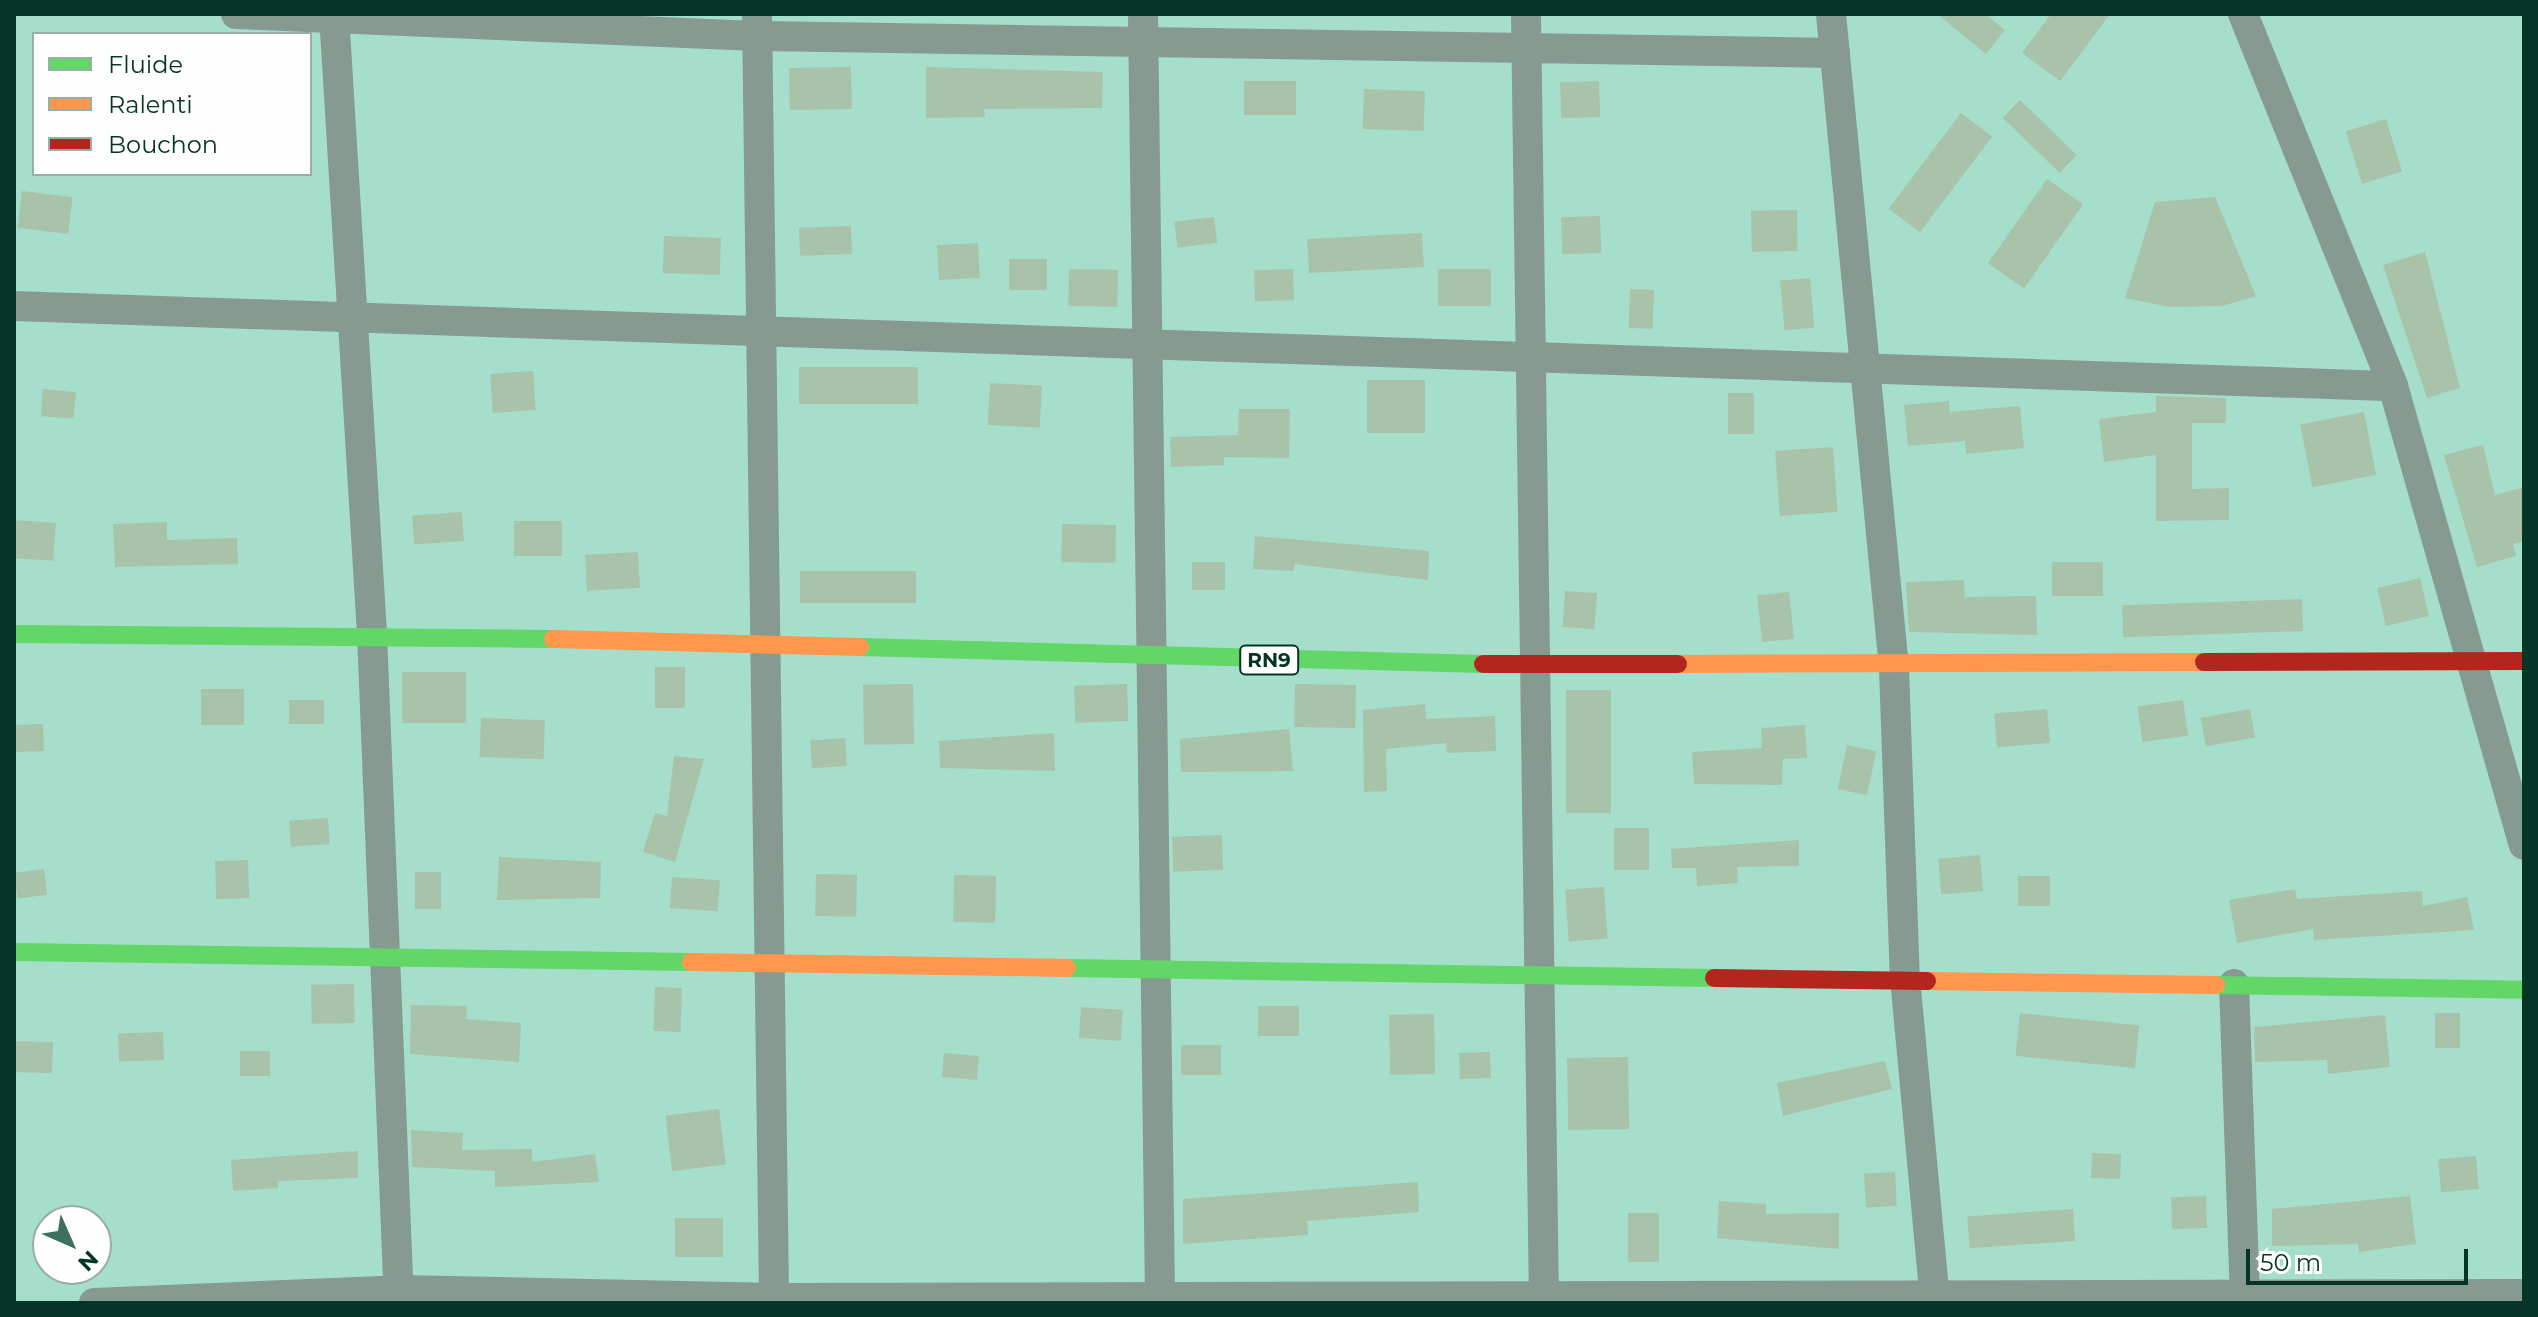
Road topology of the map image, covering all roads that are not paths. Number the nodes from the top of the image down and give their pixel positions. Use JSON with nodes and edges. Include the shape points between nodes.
{"nodes":[{"id":1,"x":236,"y":14,"type":"edge"},
{"id":2,"x":1526,"y":14,"type":"edge"},
{"id":3,"x":1831,"y":14,"type":"edge"},
{"id":4,"x":2243,"y":14,"type":"edge"},
{"id":5,"x":334,"y":15,"type":"edge"},
{"id":6,"x":757,"y":25,"type":"edge"},
{"id":7,"x":1143,"y":28,"type":"edge"},
{"id":8,"x":1527,"y":46,"type":"junction"},
{"id":9,"x":1835,"y":53,"type":"junction"},
{"id":10,"x":14,"y":306,"type":"edge"},
{"id":11,"x":353,"y":317,"type":"junction"},
{"id":12,"x":761,"y":335,"type":"junction"},
{"id":13,"x":1147,"y":341,"type":"junction"},
{"id":14,"x":1527,"y":360,"type":"junction"},
{"id":15,"x":1861,"y":363,"type":"junction"},
{"id":16,"x":2393,"y":386,"type":"junction"},
{"id":17,"x":14,"y":634,"type":"edge"},
{"id":18,"x":372,"y":634,"type":"junction"},
{"id":19,"x":765,"y":649,"type":"junction"},
{"id":20,"x":1150,"y":657,"type":"junction"},
{"id":21,"x":2469,"y":661,"type":"junction"},
{"id":22,"x":2524,"y":661,"type":"edge"},
{"id":23,"x":1535,"y":665,"type":"junction"},
{"id":24,"x":1894,"y":668,"type":"junction"},
{"id":25,"x":2524,"y":845,"type":"edge"},
{"id":26,"x":14,"y":952,"type":"edge"},
{"id":27,"x":379,"y":955,"type":"junction"},
{"id":28,"x":769,"y":958,"type":"junction"},
{"id":29,"x":1158,"y":965,"type":"junction"},
{"id":30,"x":1538,"y":971,"type":"junction"},
{"id":31,"x":1905,"y":978,"type":"junction"},
{"id":32,"x":2234,"y":984,"type":"junction"},
{"id":33,"x":2524,"y":990,"type":"edge"},
{"id":34,"x":2524,"y":1294,"type":"edge"},
{"id":35,"x":399,"y":1297,"type":"edge"},
{"id":36,"x":1160,"y":1298,"type":"edge"},
{"id":37,"x":1544,"y":1299,"type":"edge"},
{"id":38,"x":1935,"y":1299,"type":"edge"},
{"id":39,"x":2245,"y":1299,"type":"edge"},
{"id":40,"x":774,"y":1300,"type":"edge"},
{"id":41,"x":94,"y":1303,"type":"edge"}],
"edges":[{"from":1,"to":5,"type":"street"},
{"from":2,"to":8,"type":"street"},
{"from":3,"to":9,"type":"street"},
{"from":4,"to":16,"type":"street"},
{"from":5,"to":6,"type":"street"},
{"from":5,"to":11,"type":"street"},
{"from":6,"to":7,"type":"street"},
{"from":6,"to":12,"type":"street"},
{"from":7,"to":8,"type":"street"},
{"from":7,"to":13,"type":"street"},
{"from":8,"to":9,"type":"street"},
{"from":8,"to":14,"type":"street"},
{"from":9,"to":15,"type":"street"},
{"from":10,"to":11,"type":"street"},
{"from":11,"to":12,"type":"street"},
{"from":11,"to":18,"type":"street"},
{"from":12,"to":13,"type":"street"},
{"from":12,"to":19,"type":"street"},
{"from":13,"to":14,"type":"street"},
{"from":13,"to":20,"type":"street"},
{"from":14,"to":15,"type":"street"},
{"from":14,"to":23,"type":"street"},
{"from":15,"to":16,"type":"street"},
{"from":15,"to":24,"type":"street"},
{"from":16,"to":21,"type":"street"},
{"from":17,"to":18,"type":"street","number":"RN9"},
{"from":18,"to":19,"type":"street","number":"RN9"},
{"from":18,"to":27,"type":"street"},
{"from":19,"to":20,"type":"street","number":"RN9"},
{"from":19,"to":28,"type":"street"},
{"from":20,"to":23,"type":"street","number":"RN9"},
{"from":20,"to":29,"type":"street"},
{"from":21,"to":22,"type":"street","number":"RN9"},
{"from":21,"to":24,"type":"street","number":"RN9"},
{"from":21,"to":25,"type":"street"},
{"from":23,"to":24,"type":"street","number":"RN9"},
{"from":23,"to":30,"type":"street"},
{"from":24,"to":31,"type":"street"},
{"from":26,"to":27,"type":"street"},
{"from":27,"to":28,"type":"street"},
{"from":27,"to":35,"type":"street"},
{"from":28,"to":29,"type":"street"},
{"from":28,"to":40,"type":"street"},
{"from":29,"to":30,"type":"street"},
{"from":29,"to":36,"type":"street"},
{"from":30,"to":31,"type":"street"},
{"from":30,"to":37,"type":"street"},
{"from":31,"to":32,"type":"street"},
{"from":31,"to":38,"type":"street"},
{"from":32,"to":33,"type":"street"},
{"from":32,"to":39,"type":"street"},
{"from":34,"to":39,"type":"street"},
{"from":35,"to":40,"type":"street"},
{"from":35,"to":41,"type":"street"},
{"from":36,"to":37,"type":"street"},
{"from":36,"to":40,"type":"street"},
{"from":37,"to":38,"type":"street"},
{"from":38,"to":39,"type":"street"}]}
